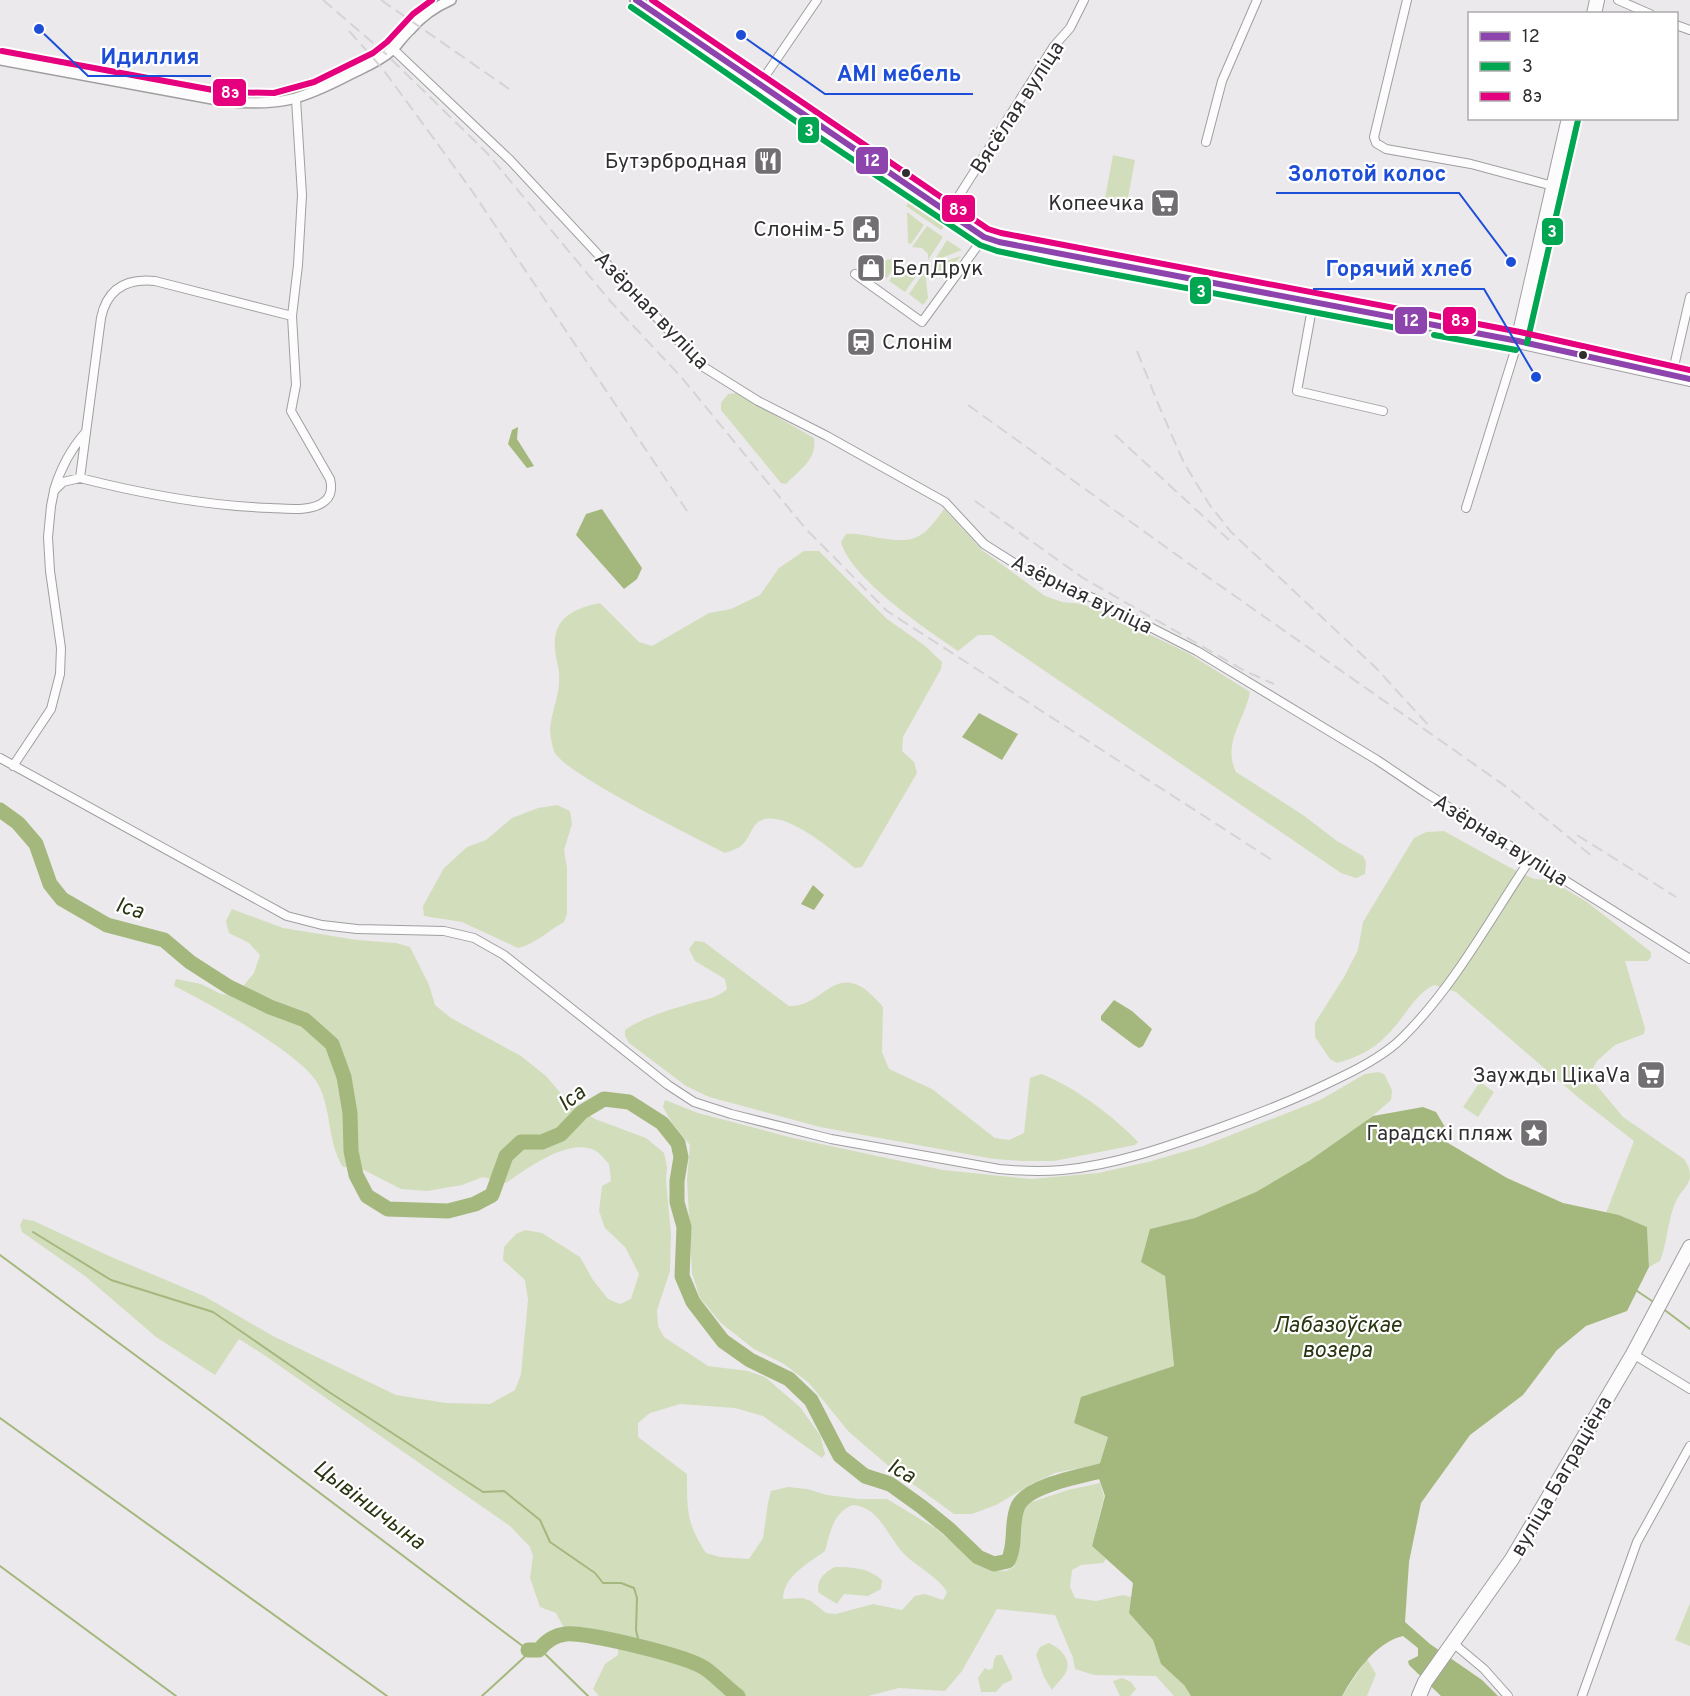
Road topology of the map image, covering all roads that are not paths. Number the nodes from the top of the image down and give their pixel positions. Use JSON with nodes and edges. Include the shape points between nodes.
{"nodes":[{"id":1,"x":451,"y":0,"type":"edge"},
{"id":2,"x":636,"y":0,"type":"edge"},
{"id":3,"x":817,"y":0,"type":"edge"},
{"id":4,"x":1084,"y":0,"type":"edge"},
{"id":5,"x":1257,"y":0,"type":"edge"},
{"id":6,"x":1407,"y":0,"type":"edge"},
{"id":7,"x":1618,"y":0,"type":"edge"},
{"id":8,"x":1645,"y":12,"type":"edge"},
{"id":9,"x":393,"y":49,"type":"junction"},
{"id":10,"x":0,"y":60,"type":"edge"},
{"id":11,"x":759,"y":86,"type":"junction"},
{"id":12,"x":296,"y":99,"type":"junction"},
{"id":13,"x":1569,"y":120,"type":"edge"},
{"id":14,"x":1206,"y":142,"type":"dead end"},
{"id":15,"x":1553,"y":186,"type":"junction"},
{"id":16,"x":948,"y":213,"type":"junction"},
{"id":17,"x":984,"y":237,"type":"junction"},
{"id":18,"x":855,"y":274,"type":"dead end"},
{"id":19,"x":1690,"y":297,"type":"edge"},
{"id":20,"x":1313,"y":303,"type":"junction"},
{"id":21,"x":292,"y":316,"type":"junction"},
{"id":22,"x":1518,"y":341,"type":"junction"},
{"id":23,"x":1672,"y":375,"type":"junction"},
{"id":24,"x":1690,"y":379,"type":"edge"},
{"id":25,"x":1383,"y":411,"type":"dead end"},
{"id":26,"x":86,"y":432,"type":"junction"},
{"id":27,"x":80,"y":478,"type":"junction"},
{"id":28,"x":54,"y":491,"type":"junction"},
{"id":29,"x":1466,"y":508,"type":"dead end"},
{"id":30,"x":0,"y":759,"type":"edge"},
{"id":31,"x":13,"y":766,"type":"junction"},
{"id":32,"x":1531,"y":858,"type":"junction"},
{"id":33,"x":1690,"y":959,"type":"edge"},
{"id":34,"x":1690,"y":1247,"type":"edge"},
{"id":35,"x":1633,"y":1354,"type":"junction"},
{"id":36,"x":1690,"y":1389,"type":"edge"},
{"id":37,"x":1690,"y":1446,"type":"edge"},
{"id":38,"x":1449,"y":1648,"type":"junction"},
{"id":39,"x":1419,"y":1696,"type":"edge"},
{"id":40,"x":1508,"y":1696,"type":"edge"},
{"id":41,"x":1582,"y":1696,"type":"edge"}],
"edges":[{"from":1,"to":9,"type":"street","via":[[427,14]]},
{"from":2,"to":11,"type":"main road"},
{"from":3,"to":11,"type":"street"},
{"from":4,"to":16,"type":"street","name":"Вясёлая вуліца","via":[[1070,28],[1054,46]]},
{"from":5,"to":14,"type":"street","via":[[1222,81]]},
{"from":6,"to":15,"type":"street","via":[[1374,137],[1376,143],[1386,149],[1471,164]]},
{"from":7,"to":8,"type":"street"},
{"from":9,"to":12,"type":"street","via":[[322,89]]},
{"from":9,"to":32,"type":"street","name":"Азёрная вуліца","via":[[510,160],[702,366],[758,401],[945,502],[984,544],[1022,568],[1093,598],[1197,651]]},
{"from":10,"to":12,"type":"street","via":[[223,101],[254,104]]},
{"from":11,"to":16,"type":"main road"},
{"from":12,"to":21,"type":"street","via":[[302,195]]},
{"from":13,"to":15,"type":"highway"},
{"from":15,"to":22,"type":"highway"},
{"from":16,"to":17,"type":"main road"},
{"from":17,"to":18,"type":"street","via":[[922,322]]},
{"from":17,"to":20,"type":"main road"},
{"from":19,"to":23,"type":"street"},
{"from":20,"to":22,"type":"main road"},
{"from":20,"to":25,"type":"street","via":[[1297,391]]},
{"from":21,"to":26,"type":"street","via":[[155,281],[131,281],[109,297],[104,306]]},
{"from":21,"to":27,"type":"street","via":[[296,385],[291,411],[330,479],[332,487],[325,501],[297,509],[203,504]]},
{"from":22,"to":23,"type":"highway"},
{"from":22,"to":29,"type":"street"},
{"from":23,"to":24,"type":"highway"},
{"from":26,"to":27,"type":"street"},
{"from":26,"to":28,"type":"street","via":[[61,467]]},
{"from":27,"to":28,"type":"street","via":[[63,482]]},
{"from":28,"to":31,"type":"street","via":[[48,537],[61,648],[60,674],[51,709]]},
{"from":30,"to":31,"type":"street"},
{"from":31,"to":32,"type":"street","via":[[287,916],[333,927],[444,931],[474,938],[504,955],[694,1102],[831,1138],[1025,1171],[1063,1170],[1122,1159],[1175,1143],[1304,1096],[1368,1063],[1400,1041],[1439,997]]},
{"from":32,"to":33,"type":"street","name":"Азёрная вуліца"},
{"from":34,"to":35,"type":"highway","name":"вуліца Баграціёна"},
{"from":35,"to":36,"type":"street"},
{"from":35,"to":38,"type":"highway","name":"вуліца Баграціёна","via":[[1512,1559]]},
{"from":37,"to":41,"type":"street","via":[[1637,1542]]},
{"from":38,"to":39,"type":"highway","name":"вуліца Баграціёна"},
{"from":38,"to":40,"type":"street","via":[[1484,1669]]}]}
